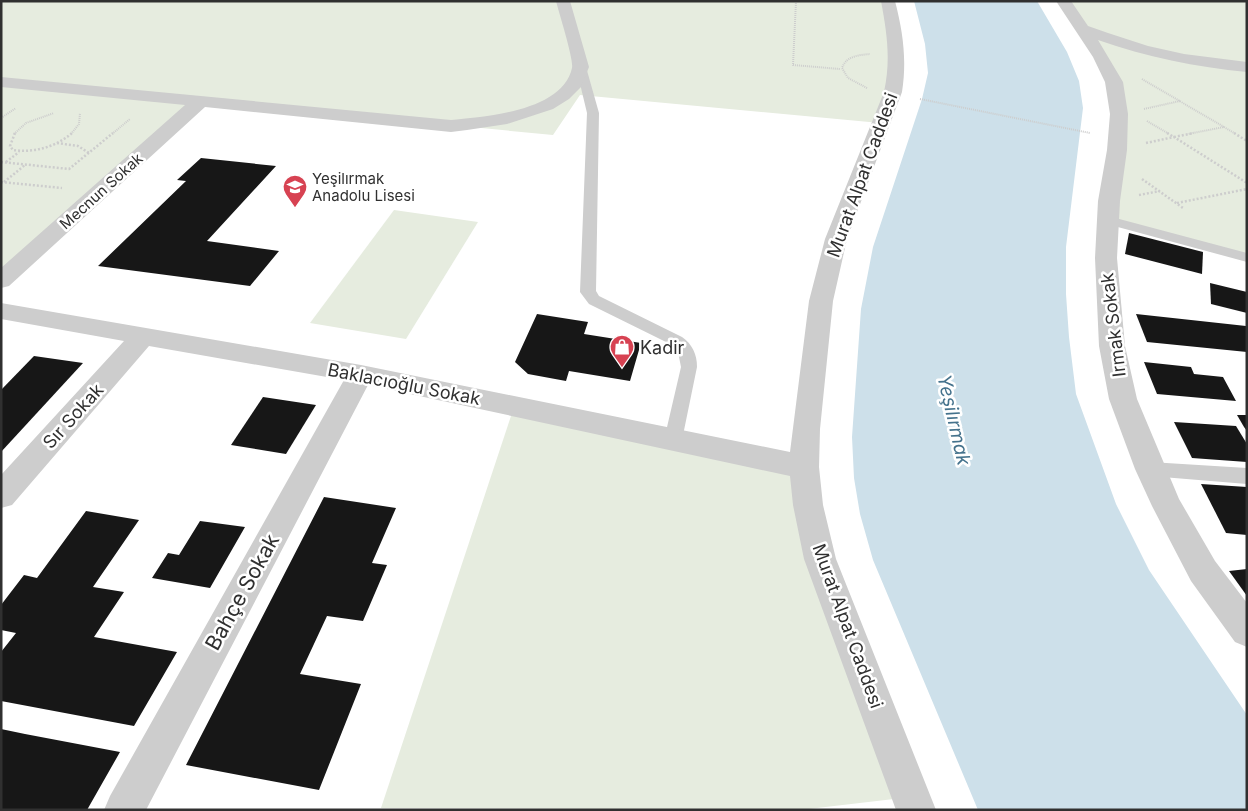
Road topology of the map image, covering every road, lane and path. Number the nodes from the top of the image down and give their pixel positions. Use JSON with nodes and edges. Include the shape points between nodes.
{"nodes":[{"id":1,"x":563,"y":1,"type":"edge"},
{"id":2,"x":796,"y":1,"type":"edge"},
{"id":3,"x":888,"y":1,"type":"edge"},
{"id":4,"x":1063,"y":1,"type":"edge"},
{"id":5,"x":1082,"y":29,"type":"junction"},
{"id":6,"x":1099,"y":54,"type":"junction"},
{"id":7,"x":898,"y":56,"type":"junction"},
{"id":8,"x":581,"y":67,"type":"junction"},
{"id":9,"x":1247,"y":67,"type":"edge"},
{"id":10,"x":840,"y":69,"type":"junction"},
{"id":11,"x":1,"y":82,"type":"edge"},
{"id":12,"x":893,"y":92,"type":"junction"},
{"id":13,"x":922,"y":99,"type":"dead end"},
{"id":14,"x":201,"y":101,"type":"junction"},
{"id":15,"x":1180,"y":101,"type":"junction"},
{"id":16,"x":17,"y":107,"type":"dead end"},
{"id":17,"x":51,"y":110,"type":"dead end"},
{"id":18,"x":71,"y":112,"type":"dead end"},
{"id":19,"x":1125,"y":113,"type":"junction"},
{"id":20,"x":123,"y":117,"type":"dead end"},
{"id":21,"x":1,"y":118,"type":"edge"},
{"id":22,"x":1224,"y":127,"type":"junction"},
{"id":23,"x":1081,"y":131,"type":"dead end"},
{"id":24,"x":1174,"y":138,"type":"junction"},
{"id":25,"x":1247,"y":141,"type":"edge"},
{"id":26,"x":56,"y":143,"type":"junction"},
{"id":27,"x":19,"y":152,"type":"junction"},
{"id":28,"x":89,"y":153,"type":"junction"},
{"id":29,"x":1116,"y":154,"type":"junction"},
{"id":30,"x":3,"y":162,"type":"edge"},
{"id":31,"x":25,"y":164,"type":"junction"},
{"id":32,"x":2,"y":182,"type":"edge"},
{"id":33,"x":1247,"y":183,"type":"edge"},
{"id":34,"x":66,"y":188,"type":"dead end"},
{"id":35,"x":1247,"y":189,"type":"edge"},
{"id":36,"x":1177,"y":203,"type":"junction"},
{"id":37,"x":1183,"y":208,"type":"dead end"},
{"id":38,"x":1108,"y":220,"type":"junction"},
{"id":39,"x":1247,"y":258,"type":"edge"},
{"id":40,"x":1,"y":281,"type":"edge"},
{"id":41,"x":1,"y":311,"type":"edge"},
{"id":42,"x":144,"y":335,"type":"junction"},
{"id":43,"x":361,"y":374,"type":"junction"},
{"id":44,"x":673,"y":440,"type":"junction"},
{"id":45,"x":804,"y":467,"type":"junction"},
{"id":46,"x":1150,"y":469,"type":"junction"},
{"id":47,"x":1247,"y":476,"type":"edge"},
{"id":48,"x":1,"y":496,"type":"edge"},
{"id":49,"x":1247,"y":631,"type":"edge"},
{"id":50,"x":124,"y":810,"type":"edge"},
{"id":51,"x":916,"y":810,"type":"edge"}],
"edges":[{"from":1,"to":8,"type":"street"},
{"from":2,"to":10,"type":"path","via":[[793,66]]},
{"from":3,"to":7,"type":"street","name":"Murat Alpat Caddesi"},
{"from":4,"to":5,"type":"street","name":"Irmak Sokak"},
{"from":5,"to":6,"type":"street","name":"Irmak Sokak"},
{"from":5,"to":9,"type":"street","via":[[1135,48],[1198,62]]},
{"from":6,"to":15,"type":"path"},
{"from":6,"to":19,"type":"street","name":"Irmak Sokak"},
{"from":7,"to":10,"type":"path","via":[[856,56],[841,63]]},
{"from":7,"to":12,"type":"street","name":"Murat Alpat Caddesi"},
{"from":8,"to":14,"type":"street","via":[[567,92],[543,106],[510,118],[451,126]]},
{"from":8,"to":44,"type":"lane","via":[[593,113],[588,292],[594,300],[672,338],[687,350],[689,367]]},
{"from":10,"to":12,"type":"path","via":[[846,79],[859,85]]},
{"from":11,"to":14,"type":"street"},
{"from":12,"to":45,"type":"street","name":"Murat Alpat Caddesi","via":[[836,239],[821,302]]},
{"from":13,"to":23,"type":"path"},
{"from":14,"to":40,"type":"street","name":"Mecnun Sokak"},
{"from":15,"to":19,"type":"path"},
{"from":15,"to":22,"type":"path"},
{"from":16,"to":21,"type":"path"},
{"from":17,"to":27,"type":"path","via":[[60,110],[25,125],[14,136],[10,146]]},
{"from":18,"to":26,"type":"path","via":[[80,113],[79,124]]},
{"from":19,"to":24,"type":"path"},
{"from":19,"to":29,"type":"street","name":"Irmak Sokak"},
{"from":20,"to":28,"type":"path","via":[[131,118]]},
{"from":22,"to":24,"type":"path"},
{"from":22,"to":25,"type":"path"},
{"from":24,"to":29,"type":"path"},
{"from":24,"to":33,"type":"path"},
{"from":26,"to":27,"type":"path","via":[[38,150]]},
{"from":26,"to":28,"type":"path","via":[[78,146]]},
{"from":27,"to":30,"type":"path"},
{"from":28,"to":31,"type":"path","via":[[69,169]]},
{"from":29,"to":36,"type":"path"},
{"from":29,"to":38,"type":"street","name":"Irmak Sokak"},
{"from":30,"to":31,"type":"path"},
{"from":31,"to":32,"type":"path"},
{"from":32,"to":34,"type":"path"},
{"from":35,"to":36,"type":"path"},
{"from":36,"to":37,"type":"path"},
{"from":38,"to":39,"type":"lane"},
{"from":38,"to":46,"type":"street","name":"Irmak Sokak","via":[[1106,267],[1112,346],[1123,399]]},
{"from":41,"to":42,"type":"street","name":"Baklacıoğlu Sokak"},
{"from":42,"to":43,"type":"street","name":"Baklacıoğlu Sokak"},
{"from":42,"to":48,"type":"street","name":"Sır Sokak"},
{"from":43,"to":44,"type":"street","name":"Baklacıoğlu Sokak"},
{"from":43,"to":50,"type":"street","name":"Bahçe Sokak"},
{"from":44,"to":45,"type":"street","name":"Baklacıoğlu Sokak"},
{"from":45,"to":51,"type":"street","name":"Murat Alpat Caddesi","via":[[808,505],[820,559]]},
{"from":46,"to":47,"type":"lane"},
{"from":46,"to":49,"type":"street","name":"Irmak Sokak","via":[[1202,571]]}]}
